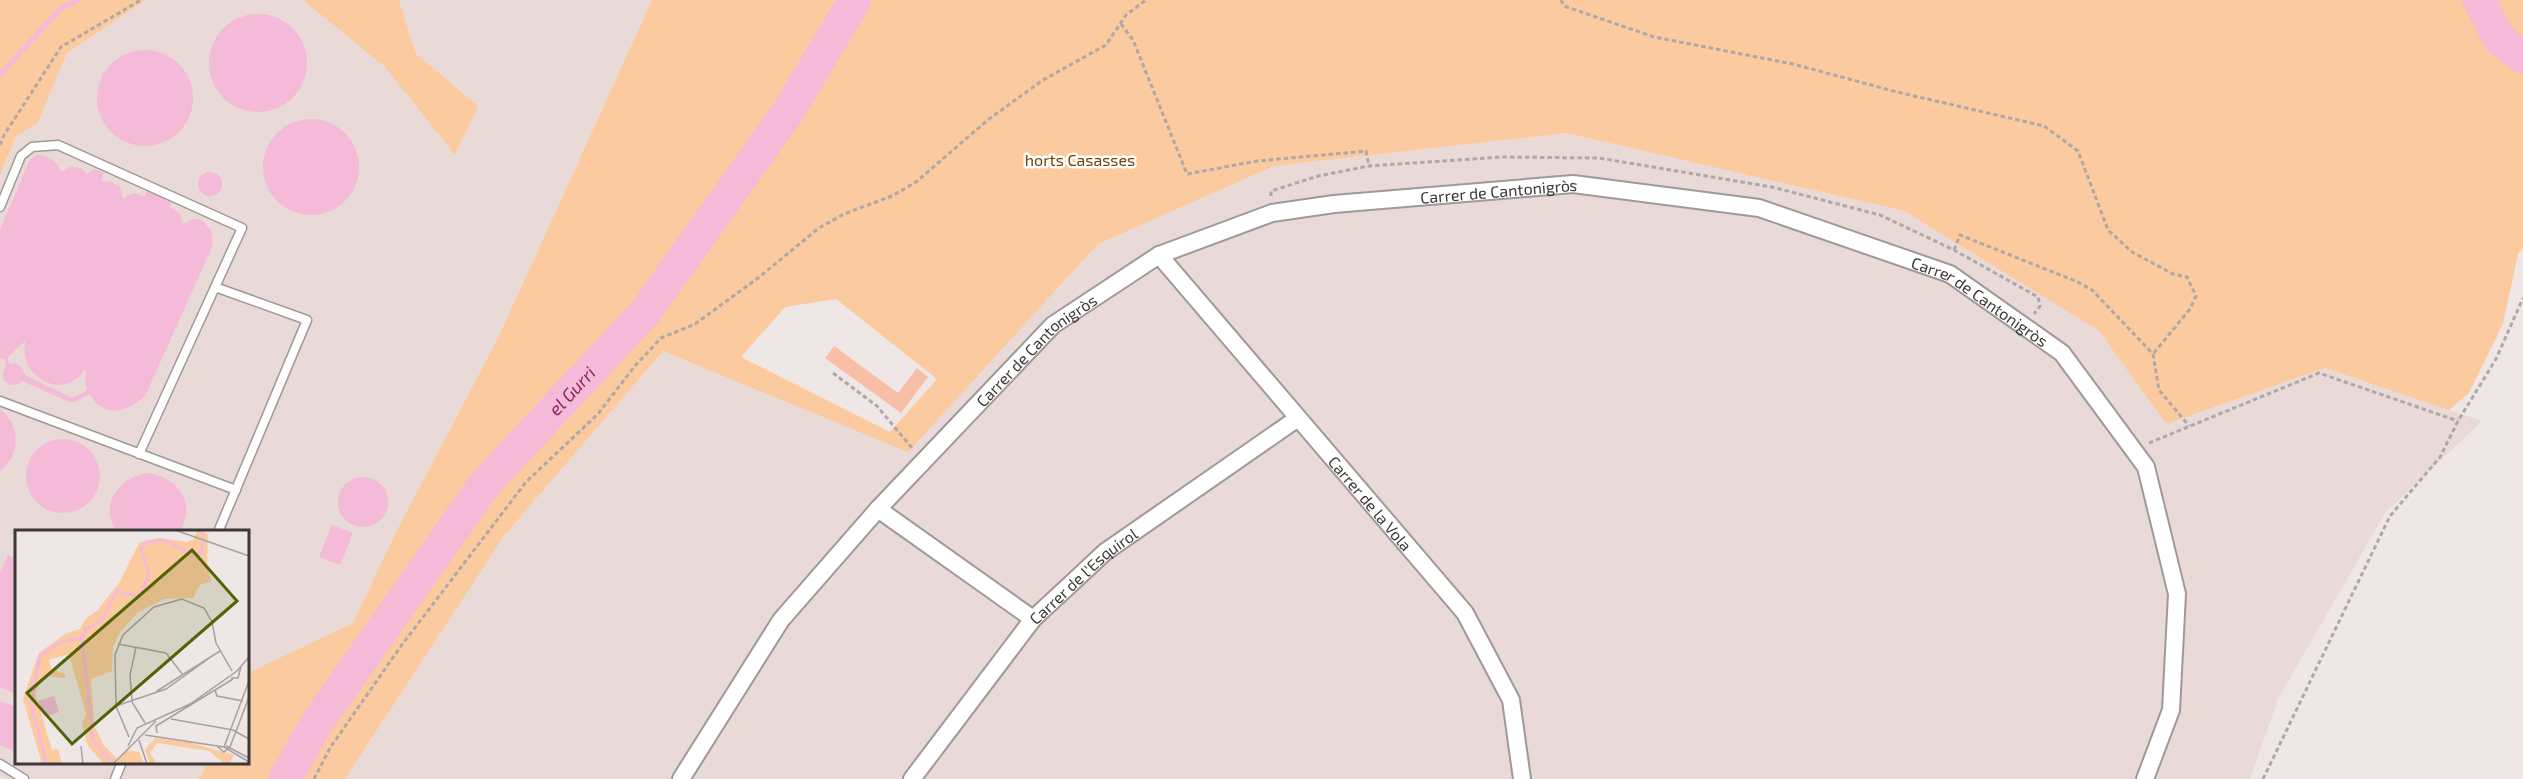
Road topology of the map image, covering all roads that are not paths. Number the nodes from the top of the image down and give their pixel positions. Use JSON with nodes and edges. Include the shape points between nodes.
{"nodes":[{"id":1,"x":0,"y":207,"type":"edge"},
{"id":2,"x":1159,"y":255,"type":"junction"},
{"id":3,"x":214,"y":287,"type":"junction"},
{"id":4,"x":0,"y":401,"type":"edge"},
{"id":5,"x":1298,"y":418,"type":"junction"},
{"id":6,"x":139,"y":454,"type":"junction"},
{"id":7,"x":236,"y":490,"type":"junction"},
{"id":8,"x":878,"y":509,"type":"junction"},
{"id":9,"x":218,"y":530,"type":"edge"},
{"id":10,"x":1033,"y":620,"type":"junction"},
{"id":11,"x":0,"y":764,"type":"edge"},
{"id":12,"x":121,"y":764,"type":"edge"},
{"id":13,"x":24,"y":779,"type":"edge"},
{"id":14,"x":115,"y":779,"type":"edge"},
{"id":15,"x":681,"y":779,"type":"edge"},
{"id":16,"x":912,"y":779,"type":"edge"},
{"id":17,"x":1522,"y":779,"type":"edge"},
{"id":18,"x":2145,"y":779,"type":"edge"}],
"edges":[{"from":1,"to":3,"type":"lane","via":[[21,156],[32,147],[58,145],[242,228]]},
{"from":2,"to":5,"type":"street","name":"Carrer de la Vola"},
{"from":2,"to":8,"type":"street","name":"Carrer de Cantonigròs","via":[[1053,325]]},
{"from":2,"to":18,"type":"street","name":"Carrer de Cantonigròs","via":[[1272,213],[1334,204],[1573,184],[1760,207],[1950,274],[2062,353],[2146,467],[2177,594],[2171,710]]},
{"from":3,"to":6,"type":"lane"},
{"from":3,"to":7,"type":"lane","via":[[307,320]]},
{"from":4,"to":6,"type":"lane"},
{"from":5,"to":10,"type":"street","name":"Carrer de l'Esquirol","via":[[1105,552]]},
{"from":5,"to":17,"type":"street","name":"Carrer de la Vola","via":[[1465,613],[1511,700]]},
{"from":6,"to":7,"type":"lane"},
{"from":7,"to":9,"type":"lane"},
{"from":8,"to":10,"type":"street"},
{"from":8,"to":15,"type":"street","name":"Carrer de Cantonigròs","via":[[781,620]]},
{"from":10,"to":16,"type":"street","name":"Carrer de l'Esquirol"},
{"from":11,"to":13,"type":"lane"},
{"from":12,"to":14,"type":"lane"}]}
